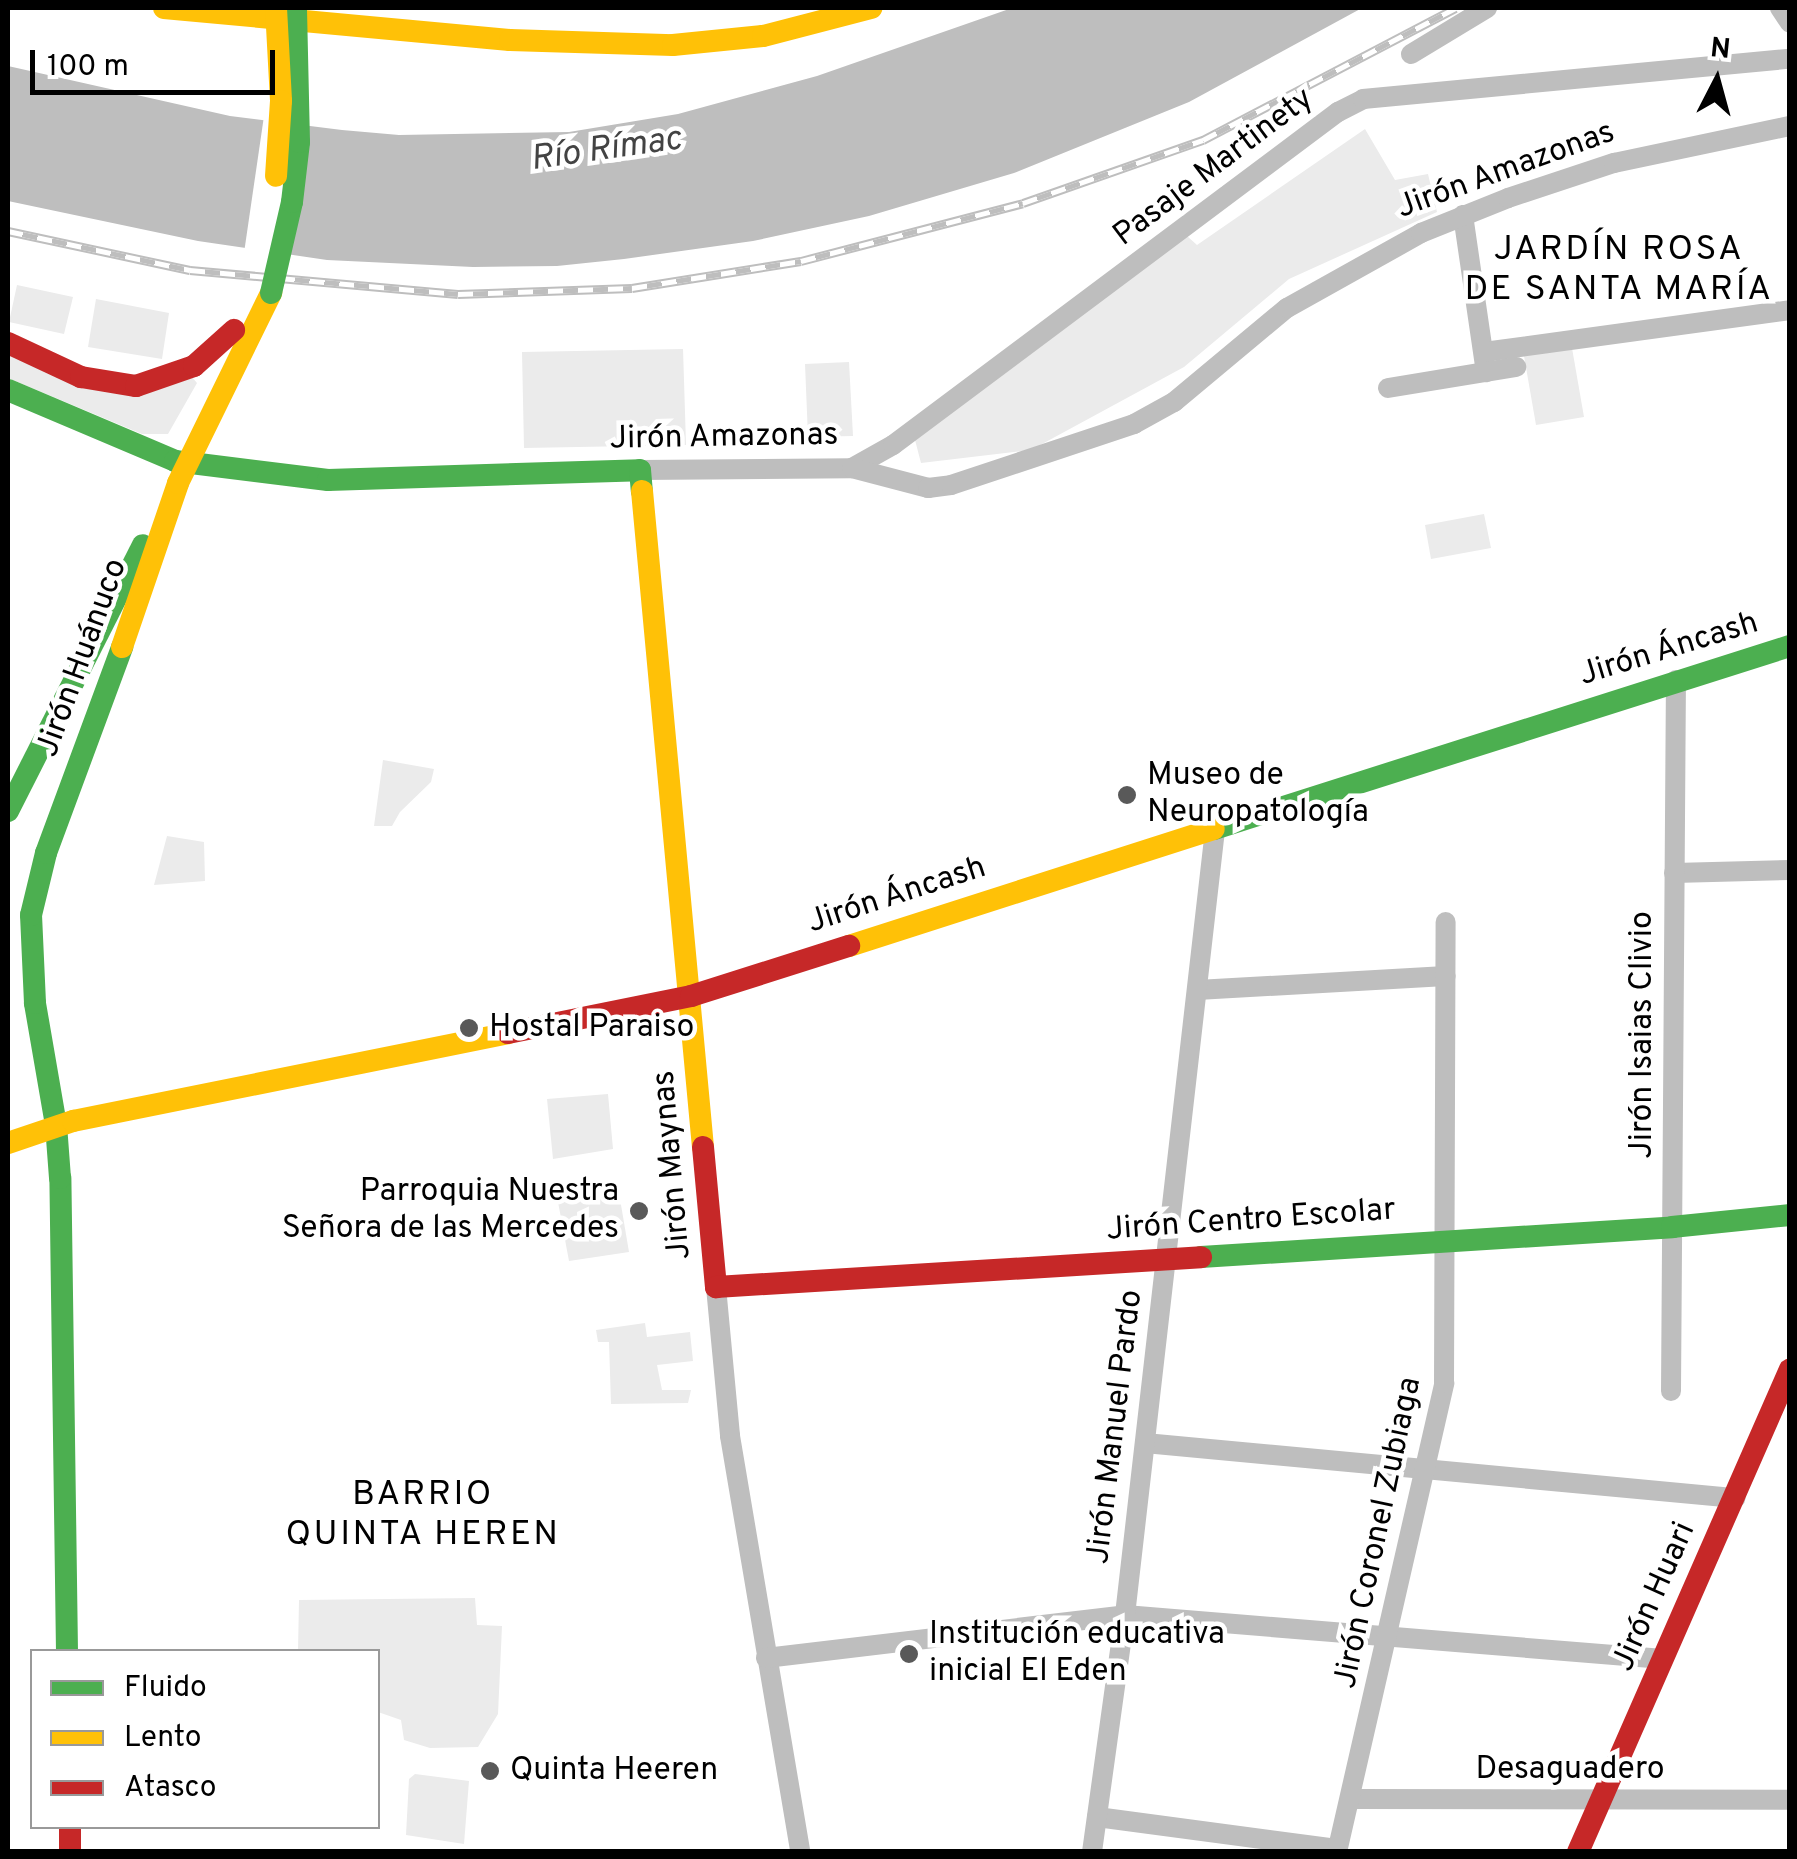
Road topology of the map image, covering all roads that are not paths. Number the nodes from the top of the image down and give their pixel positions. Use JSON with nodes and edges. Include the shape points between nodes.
{"nodes":[{"id":1,"x":164,"y":8,"type":"edge"},
{"id":2,"x":276,"y":8,"type":"edge"},
{"id":3,"x":296,"y":8,"type":"edge"},
{"id":4,"x":399,"y":8,"type":"edge"},
{"id":5,"x":799,"y":8,"type":"edge"},
{"id":6,"x":871,"y":8,"type":"edge"},
{"id":7,"x":1487,"y":8,"type":"edge"},
{"id":8,"x":1780,"y":8,"type":"edge"},
{"id":9,"x":1790,"y":23,"type":"edge"},
{"id":10,"x":1411,"y":54,"type":"dead end"},
{"id":11,"x":1790,"y":59,"type":"edge"},
{"id":12,"x":1790,"y":126,"type":"edge"},
{"id":13,"x":1463,"y":216,"type":"junction"},
{"id":14,"x":263,"y":288,"type":"junction"},
{"id":15,"x":1790,"y":310,"type":"edge"},
{"id":16,"x":234,"y":330,"type":"junction"},
{"id":17,"x":8,"y":342,"type":"edge"},
{"id":18,"x":1485,"y":362,"type":"junction"},
{"id":19,"x":1516,"y":367,"type":"dead end"},
{"id":20,"x":1388,"y":388,"type":"dead end"},
{"id":21,"x":8,"y":390,"type":"edge"},
{"id":22,"x":181,"y":461,"type":"junction"},
{"id":23,"x":852,"y":468,"type":"junction"},
{"id":24,"x":640,"y":470,"type":"junction"},
{"id":25,"x":1790,"y":646,"type":"edge"},
{"id":26,"x":1676,"y":680,"type":"junction"},
{"id":27,"x":8,"y":810,"type":"edge"},
{"id":28,"x":1215,"y":830,"type":"junction"},
{"id":29,"x":1790,"y":870,"type":"edge"},
{"id":30,"x":1674,"y":873,"type":"junction"},
{"id":31,"x":1446,"y":922,"type":"dead end"},
{"id":32,"x":1446,"y":976,"type":"junction"},
{"id":33,"x":1197,"y":990,"type":"junction"},
{"id":34,"x":691,"y":996,"type":"junction"},
{"id":35,"x":56,"y":1126,"type":"junction"},
{"id":36,"x":8,"y":1143,"type":"edge"},
{"id":37,"x":1790,"y":1215,"type":"edge"},
{"id":38,"x":1672,"y":1227,"type":"junction"},
{"id":39,"x":1447,"y":1240,"type":"junction"},
{"id":40,"x":1166,"y":1260,"type":"junction"},
{"id":41,"x":716,"y":1287,"type":"junction"},
{"id":42,"x":1790,"y":1368,"type":"edge"},
{"id":43,"x":1671,"y":1391,"type":"dead end"},
{"id":44,"x":1145,"y":1443,"type":"junction"},
{"id":45,"x":1428,"y":1469,"type":"junction"},
{"id":46,"x":1735,"y":1498,"type":"junction"},
{"id":47,"x":1125,"y":1615,"type":"junction"},
{"id":48,"x":1389,"y":1634,"type":"junction"},
{"id":49,"x":67,"y":1649,"type":"edge"},
{"id":50,"x":766,"y":1658,"type":"junction"},
{"id":51,"x":1663,"y":1659,"type":"junction"},
{"id":52,"x":1350,"y":1799,"type":"junction"},
{"id":53,"x":1790,"y":1800,"type":"edge"},
{"id":54,"x":1598,"y":1802,"type":"junction"},
{"id":55,"x":1097,"y":1817,"type":"junction"},
{"id":56,"x":1337,"y":1850,"type":"edge"},
{"id":57,"x":800,"y":1852,"type":"edge"},
{"id":58,"x":1092,"y":1852,"type":"edge"},
{"id":59,"x":1578,"y":1852,"type":"edge"}],
"edges":[{"from":1,"to":6,"type":"main road","via":[[510,40],[673,46],[763,36]]},
{"from":2,"to":14,"type":"main road","name":"Jirón Huánuco","bridge":true,"via":[[280,147]]},
{"from":3,"to":14,"type":"main road","name":"Jirón Huánuco","bridge":true,"via":[[300,142],[289,216]]},
{"from":4,"to":5,"type":"main road","via":[[645,27]]},
{"from":7,"to":10,"type":"street"},
{"from":8,"to":9,"type":"street"},
{"from":11,"to":23,"type":"street","name":"Pasaje Martinety","via":[[1363,99],[893,445]]},
{"from":12,"to":13,"type":"street","name":"Jirón Amazonas","via":[[1630,158]]},
{"from":13,"to":18,"type":"street"},
{"from":13,"to":23,"type":"street","name":"Jirón Amazonas","via":[[1329,282],[1258,329],[1174,402],[1134,424],[951,485],[928,488]]},
{"from":14,"to":16,"type":"main road","name":"Jirón Huánuco"},
{"from":14,"to":22,"type":"main road","name":"Jirón Huánuco"},
{"from":15,"to":18,"type":"street"},
{"from":16,"to":17,"type":"main road","via":[[194,366],[136,386],[82,377]]},
{"from":16,"to":22,"type":"main road","name":"Jirón Huánuco"},
{"from":18,"to":19,"type":"street"},
{"from":18,"to":20,"type":"street"},
{"from":21,"to":22,"type":"main road","name":"Jirón Amazonas"},
{"from":22,"to":24,"type":"main road","name":"Jirón Amazonas","via":[[328,480]]},
{"from":22,"to":27,"type":"main road","name":"Jirón Huánuco"},
{"from":22,"to":35,"type":"main road","name":"Jirón Huánuco","via":[[34,898],[35,1002]]},
{"from":23,"to":24,"type":"street","name":"Jirón Amazonas"},
{"from":24,"to":34,"type":"main road","name":"Jirón Maynas"},
{"from":25,"to":26,"type":"main road","name":"Jirón Áncash"},
{"from":26,"to":28,"type":"main road","name":"Jirón Áncash"},
{"from":26,"to":30,"type":"street","name":"Jirón Isaias Clivio"},
{"from":28,"to":33,"type":"street","name":"Jirón Manuel Pardo"},
{"from":28,"to":34,"type":"main road","name":"Jirón Áncash"},
{"from":29,"to":30,"type":"street"},
{"from":30,"to":38,"type":"street","name":"Jirón Isaias Clivio"},
{"from":31,"to":32,"type":"street","name":"Jirón Coronel Zubiaga"},
{"from":32,"to":33,"type":"street"},
{"from":32,"to":39,"type":"street","name":"Jirón Coronel Zubiaga"},
{"from":33,"to":40,"type":"street","name":"Jirón Manuel Pardo"},
{"from":34,"to":35,"type":"main road","name":"Jirón Áncash"},
{"from":34,"to":41,"type":"main road","name":"Jirón Maynas"},
{"from":35,"to":36,"type":"main road","name":"Jirón Áncash"},
{"from":35,"to":49,"type":"main road","name":"Jirón Huánuco"},
{"from":37,"to":38,"type":"main road","name":"Jirón Centro Escolar"},
{"from":38,"to":39,"type":"main road","name":"Jirón Centro Escolar"},
{"from":38,"to":43,"type":"street","name":"Jirón Isaias Clivio"},
{"from":39,"to":40,"type":"main road","name":"Jirón Centro Escolar"},
{"from":39,"to":45,"type":"street","name":"Jirón Coronel Zubiaga","via":[[1444,1383]]},
{"from":40,"to":41,"type":"main road","name":"Jirón Centro Escolar"},
{"from":40,"to":44,"type":"street","name":"Jirón Manuel Pardo"},
{"from":41,"to":50,"type":"street","name":"Jirón Maynas","via":[[730,1436]]},
{"from":42,"to":46,"type":"main road","name":"Jirón Huari"},
{"from":44,"to":45,"type":"street"},
{"from":44,"to":47,"type":"street","name":"Jirón Manuel Pardo"},
{"from":45,"to":46,"type":"street"},
{"from":45,"to":48,"type":"street","name":"Jirón Coronel Zubiaga"},
{"from":46,"to":51,"type":"main road","name":"Jirón Huari"},
{"from":47,"to":48,"type":"street"},
{"from":47,"to":50,"type":"street"},
{"from":47,"to":55,"type":"street","name":"Jirón Manuel Pardo"},
{"from":48,"to":51,"type":"street"},
{"from":48,"to":52,"type":"street","name":"Jirón Coronel Zubiaga"},
{"from":50,"to":57,"type":"street","name":"Jirón Maynas"},
{"from":51,"to":54,"type":"main road","name":"Jirón Huari"},
{"from":52,"to":54,"type":"street","name":"Desaguadero"},
{"from":52,"to":56,"type":"street","name":"Jirón Coronel Zubiaga"},
{"from":53,"to":54,"type":"street","name":"Desaguadero"},
{"from":54,"to":59,"type":"main road","name":"Jirón Huari"},
{"from":55,"to":56,"type":"street"},
{"from":55,"to":58,"type":"street","name":"Jirón Manuel Pardo"}]}
